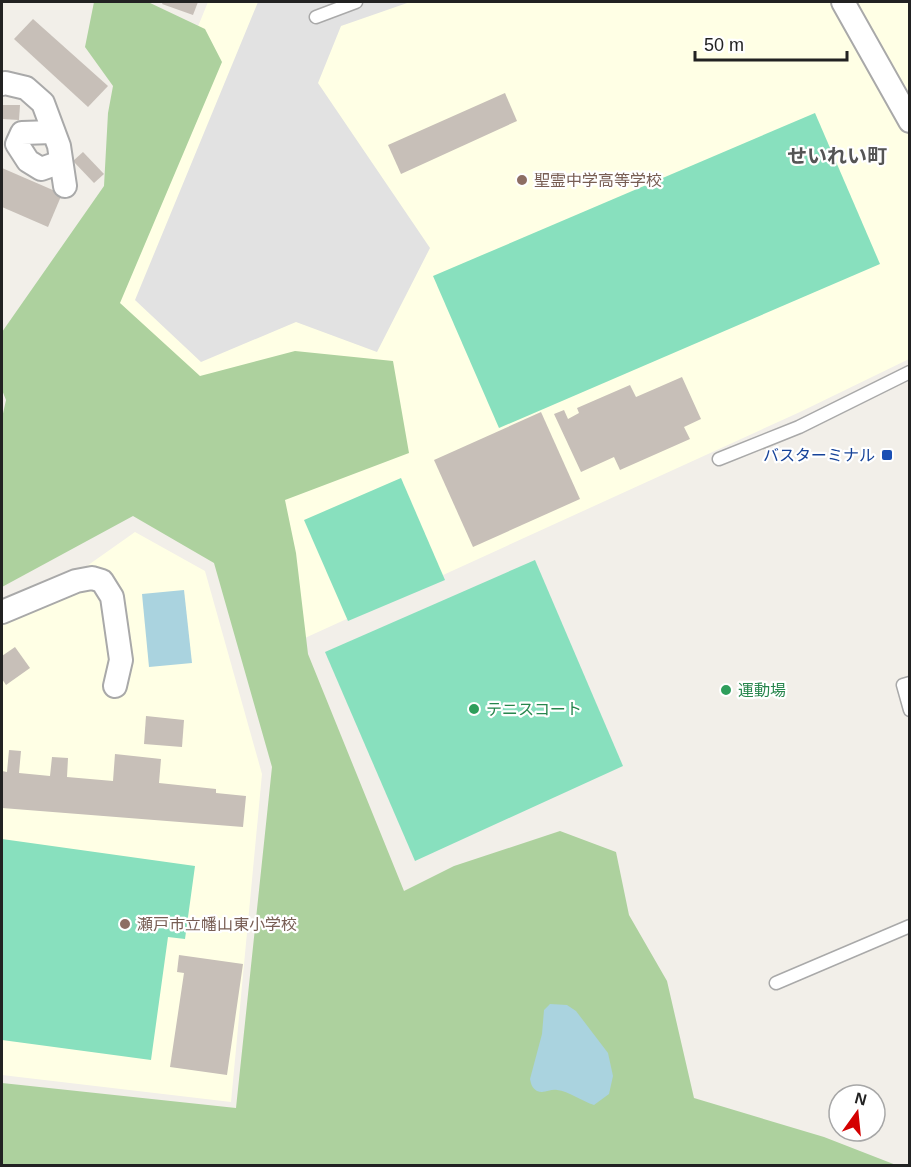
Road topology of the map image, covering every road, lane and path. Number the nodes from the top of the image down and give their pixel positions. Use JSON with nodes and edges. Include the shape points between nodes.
{"nodes":[{"id":1,"x":356,"y":2,"type":"edge"},
{"id":2,"x":843,"y":2,"type":"edge"},
{"id":3,"x":316,"y":17,"type":"dead end"},
{"id":4,"x":2,"y":84,"type":"edge"},
{"id":5,"x":909,"y":121,"type":"edge"},
{"id":6,"x":53,"y":132,"type":"junction"},
{"id":7,"x":61,"y":162,"type":"junction"},
{"id":8,"x":65,"y":186,"type":"dead end"},
{"id":9,"x":909,"y":372,"type":"edge"},
{"id":10,"x":719,"y":459,"type":"dead end"},
{"id":11,"x":2,"y":612,"type":"edge"},
{"id":12,"x":909,"y":682,"type":"edge"},
{"id":13,"x":115,"y":686,"type":"dead end"},
{"id":14,"x":909,"y":710,"type":"edge"},
{"id":15,"x":909,"y":926,"type":"edge"},
{"id":16,"x":776,"y":983,"type":"dead end"}],
"edges":[{"from":1,"to":3,"type":"lane"},
{"from":2,"to":5,"type":"street"},
{"from":4,"to":6,"type":"street","via":[[26,88],[43,103]]},
{"from":6,"to":7,"type":"street"},
{"from":6,"to":7,"type":"street","via":[[22,133],[17,144],[28,161],[41,168]]},
{"from":7,"to":8,"type":"street"},
{"from":9,"to":10,"type":"lane","via":[[799,427]]},
{"from":11,"to":13,"type":"street","via":[[76,581],[102,580],[112,597],[122,660]]},
{"from":12,"to":14,"type":"lane","via":[[903,685]]},
{"from":15,"to":16,"type":"lane"}]}
